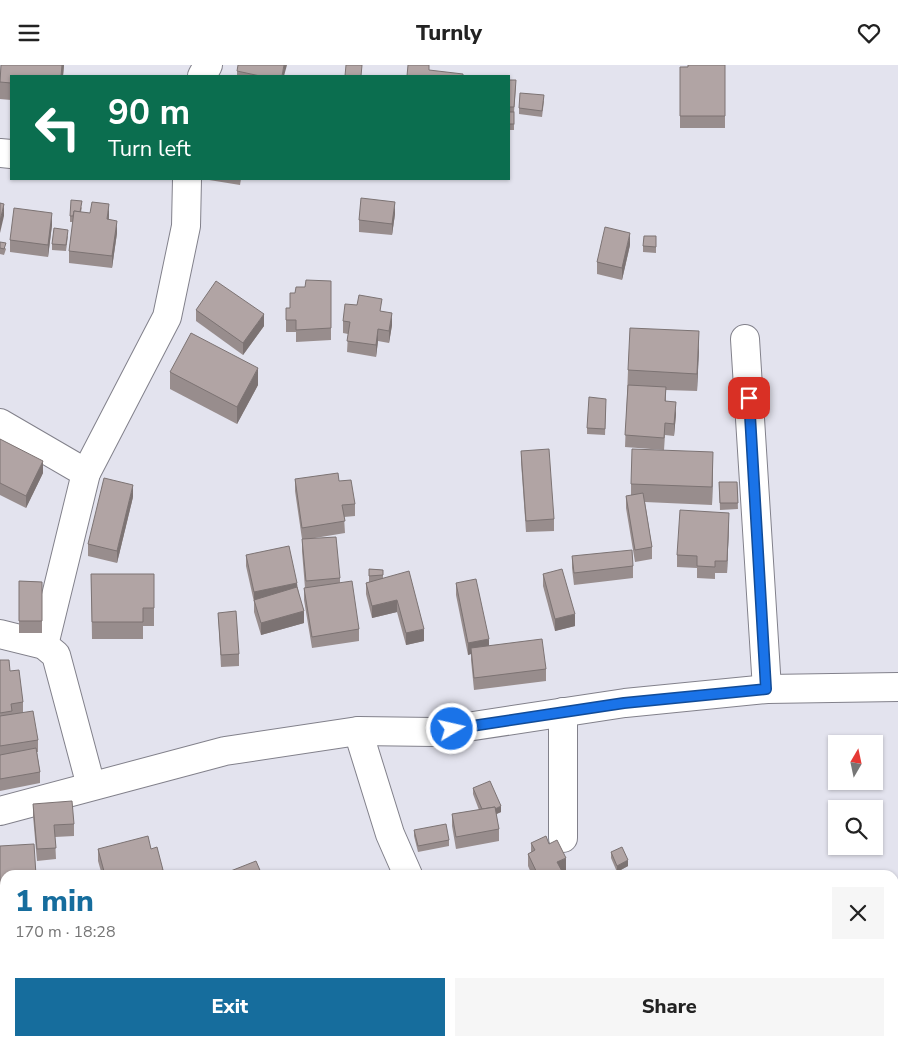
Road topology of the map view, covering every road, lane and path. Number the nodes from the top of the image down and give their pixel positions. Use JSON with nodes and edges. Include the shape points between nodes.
{"nodes":[{"id":1,"x":187,"y":180,"type":"edge"},
{"id":2,"x":746,"y":339,"type":"dead end"},
{"id":3,"x":0,"y":423,"type":"edge"},
{"id":4,"x":86,"y":473,"type":"junction"},
{"id":5,"x":0,"y":634,"type":"edge"},
{"id":6,"x":44,"y":645,"type":"junction"},
{"id":7,"x":898,"y":687,"type":"edge"},
{"id":8,"x":766,"y":689,"type":"junction"},
{"id":9,"x":564,"y":712,"type":"junction"},
{"id":10,"x":358,"y":731,"type":"junction"},
{"id":11,"x":90,"y":786,"type":"junction"},
{"id":12,"x":0,"y":811,"type":"edge"},
{"id":13,"x":563,"y":837,"type":"dead end"},
{"id":14,"x":406,"y":870,"type":"edge"}],
"edges":[{"from":1,"to":4,"type":"street","via":[[186,225],[167,317]]},
{"from":2,"to":8,"type":"street"},
{"from":3,"to":4,"type":"street"},
{"from":4,"to":6,"type":"street"},
{"from":5,"to":6,"type":"street"},
{"from":6,"to":11,"type":"street","via":[[56,655]]},
{"from":7,"to":8,"type":"street"},
{"from":8,"to":9,"type":"street"},
{"from":9,"to":10,"type":"street","via":[[434,732]]},
{"from":9,"to":13,"type":"street"},
{"from":10,"to":11,"type":"street","via":[[225,751]]},
{"from":10,"to":14,"type":"street","via":[[390,835]]},
{"from":11,"to":12,"type":"street"}]}
